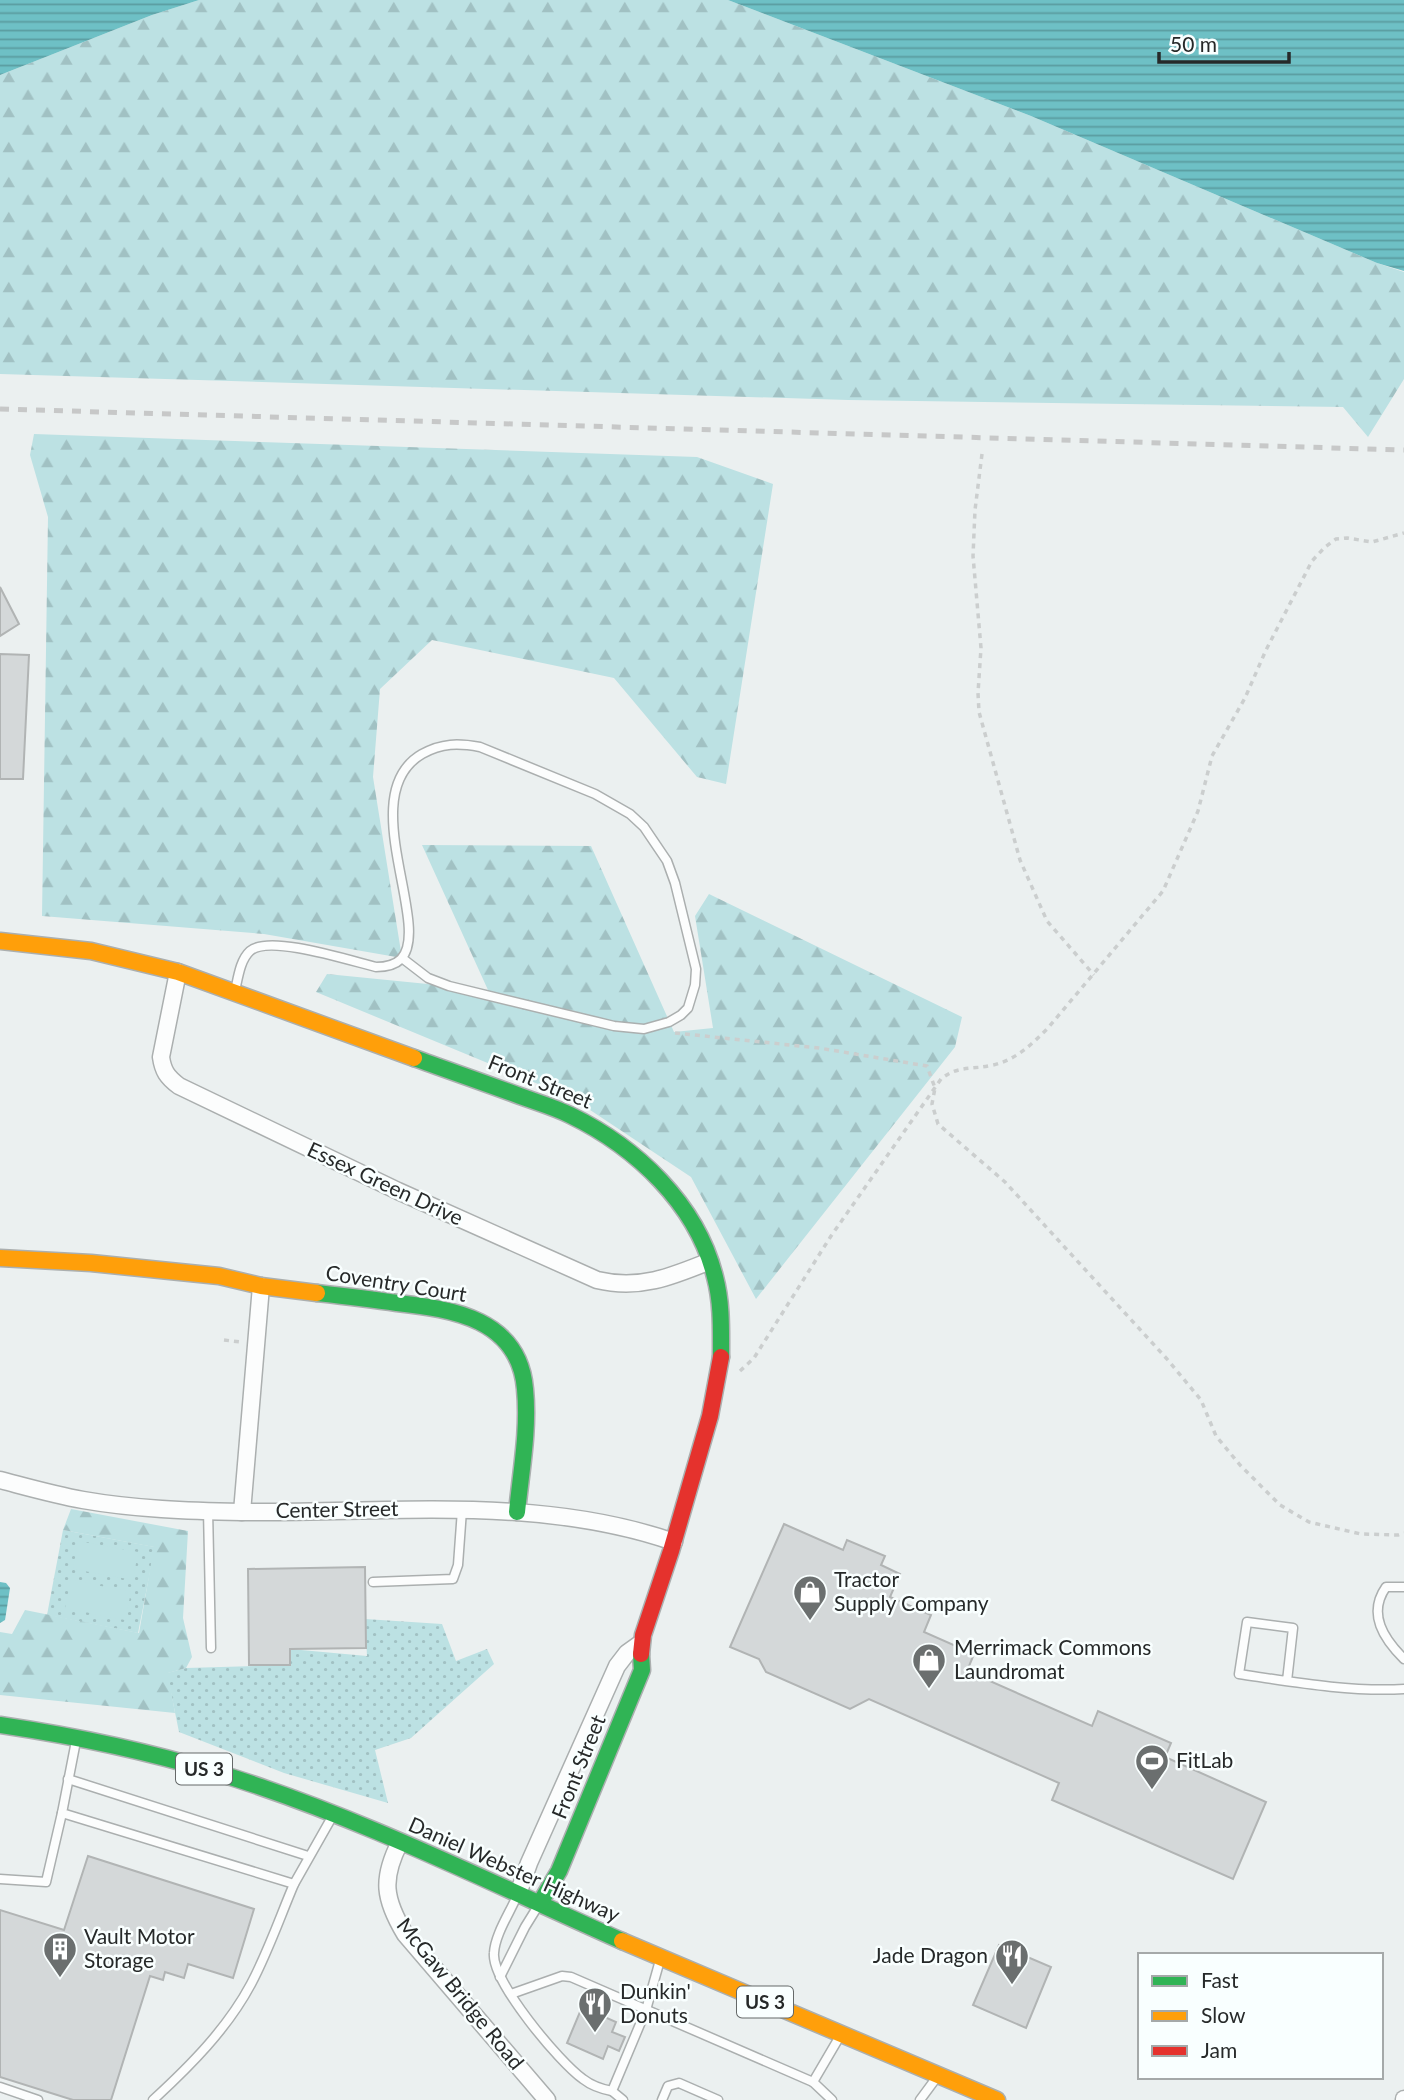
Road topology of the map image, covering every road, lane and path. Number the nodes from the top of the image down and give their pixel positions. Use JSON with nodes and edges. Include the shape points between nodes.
{"nodes":[{"id":1,"x":982,"y":454,"type":"dead end"},
{"id":2,"x":1404,"y":533,"type":"edge"},
{"id":3,"x":0,"y":941,"type":"edge"},
{"id":4,"x":402,"y":958,"type":"junction"},
{"id":5,"x":178,"y":972,"type":"junction"},
{"id":6,"x":1094,"y":975,"type":"junction"},
{"id":7,"x":234,"y":991,"type":"junction"},
{"id":8,"x":671,"y":1032,"type":"dead end"},
{"id":9,"x":935,"y":1088,"type":"junction"},
{"id":10,"x":0,"y":1258,"type":"edge"},
{"id":11,"x":710,"y":1261,"type":"junction"},
{"id":12,"x":261,"y":1286,"type":"junction"},
{"id":13,"x":223,"y":1339,"type":"dead end"},
{"id":14,"x":242,"y":1343,"type":"dead end"},
{"id":15,"x":715,"y":1393,"type":"junction"},
{"id":16,"x":0,"y":1480,"type":"edge"},
{"id":17,"x":208,"y":1510,"type":"junction"},
{"id":18,"x":462,"y":1510,"type":"junction"},
{"id":19,"x":242,"y":1512,"type":"junction"},
{"id":20,"x":517,"y":1513,"type":"junction"},
{"id":21,"x":1404,"y":1533,"type":"edge"},
{"id":22,"x":674,"y":1542,"type":"junction"},
{"id":23,"x":373,"y":1582,"type":"dead end"},
{"id":24,"x":1404,"y":1587,"type":"edge"},
{"id":25,"x":641,"y":1643,"type":"junction"},
{"id":26,"x":211,"y":1648,"type":"dead end"},
{"id":27,"x":1404,"y":1659,"type":"edge"},
{"id":28,"x":1287,"y":1681,"type":"junction"},
{"id":29,"x":1404,"y":1689,"type":"edge"},
{"id":30,"x":0,"y":1725,"type":"edge"},
{"id":31,"x":77,"y":1738,"type":"junction"},
{"id":32,"x":68,"y":1779,"type":"junction"},
{"id":33,"x":62,"y":1813,"type":"junction"},
{"id":34,"x":333,"y":1815,"type":"junction"},
{"id":35,"x":400,"y":1842,"type":"junction"},
{"id":36,"x":309,"y":1856,"type":"junction"},
{"id":37,"x":0,"y":1879,"type":"edge"},
{"id":38,"x":294,"y":1884,"type":"junction"},
{"id":39,"x":518,"y":1894,"type":"junction"},
{"id":40,"x":540,"y":1903,"type":"junction"},
{"id":41,"x":661,"y":1958,"type":"junction"},
{"id":42,"x":500,"y":1977,"type":"junction"},
{"id":43,"x":512,"y":1994,"type":"junction"},
{"id":44,"x":646,"y":2010,"type":"junction"},
{"id":45,"x":841,"y":2034,"type":"junction"},
{"id":46,"x":939,"y":2075,"type":"junction"},
{"id":47,"x":813,"y":2082,"type":"junction"},
{"id":48,"x":0,"y":2087,"type":"edge"},
{"id":49,"x":612,"y":2091,"type":"junction"},
{"id":50,"x":38,"y":2100,"type":"edge"},
{"id":51,"x":153,"y":2100,"type":"edge"},
{"id":52,"x":547,"y":2100,"type":"edge"},
{"id":53,"x":623,"y":2100,"type":"edge"},
{"id":54,"x":662,"y":2100,"type":"edge"},
{"id":55,"x":718,"y":2100,"type":"edge"},
{"id":56,"x":832,"y":2100,"type":"edge"},
{"id":57,"x":920,"y":2100,"type":"edge"},
{"id":58,"x":997,"y":2100,"type":"edge"}],
"edges":[{"from":1,"to":6,"type":"path","via":[[973,556],[980,627],[979,712],[1020,860],[1047,921]]},
{"from":2,"to":6,"type":"path","via":[[1372,542],[1336,539],[1312,561],[1212,756],[1198,811],[1163,891]]},
{"from":3,"to":5,"type":"street","name":"Front Street","via":[[91,951]]},
{"from":4,"to":4,"type":"lane","via":[[408,925],[393,818],[395,792],[402,773],[417,757],[445,744],[462,743],[595,794],[644,827],[667,861],[675,883],[696,969],[695,985],[681,1015],[644,1029],[614,1026],[449,986],[428,978]]},
{"from":4,"to":7,"type":"lane","via":[[387,967],[376,967],[289,946],[262,946],[243,960]]},
{"from":5,"to":7,"type":"street","name":"Front Street"},
{"from":5,"to":11,"type":"street","name":"Essex Green Drive","via":[[161,1056],[163,1070],[179,1086],[597,1280],[638,1284]]},
{"from":6,"to":9,"type":"path","via":[[1028,1048],[1008,1061],[952,1070]]},
{"from":7,"to":11,"type":"street","name":"Front Street","via":[[537,1101],[601,1130],[657,1174],[680,1201]]},
{"from":8,"to":9,"type":"path","via":[[819,1048],[927,1066]]},
{"from":9,"to":15,"type":"path","via":[[754,1358]]},
{"from":9,"to":21,"type":"path","via":[[932,1104],[938,1124],[1005,1182],[1167,1359],[1201,1400],[1216,1436],[1280,1505],[1309,1522],[1362,1534]]},
{"from":10,"to":12,"type":"street","name":"Coventry Court","via":[[219,1276]]},
{"from":11,"to":15,"type":"street","name":"Front Street","via":[[722,1324]]},
{"from":12,"to":19,"type":"street"},
{"from":12,"to":20,"type":"street","name":"Coventry Court","via":[[453,1311],[498,1331],[519,1358],[526,1388]]},
{"from":13,"to":14,"type":"path"},
{"from":15,"to":22,"type":"street","name":"Front Street"},
{"from":16,"to":17,"type":"street","name":"Center Street","via":[[121,1505]]},
{"from":17,"to":19,"type":"street","name":"Center Street"},
{"from":17,"to":26,"type":"lane"},
{"from":18,"to":19,"type":"street","name":"Center Street"},
{"from":18,"to":20,"type":"street","name":"Center Street"},
{"from":18,"to":23,"type":"lane","via":[[453,1579]]},
{"from":20,"to":22,"type":"street","name":"Center Street","via":[[623,1527]]},
{"from":22,"to":25,"type":"street","name":"Front Street"},
{"from":24,"to":27,"type":"lane","via":[[1386,1587],[1378,1608],[1378,1624],[1385,1638]]},
{"from":25,"to":39,"type":"street","name":"Front Street","via":[[617,1666]]},
{"from":25,"to":40,"type":"street","name":"Front Street","via":[[642,1670],[559,1871]]},
{"from":28,"to":28,"type":"lane","via":[[1293,1628],[1247,1622],[1239,1674]]},
{"from":28,"to":29,"type":"lane","via":[[1376,1691]]},
{"from":30,"to":31,"type":"street","name":"Daniel Webster Highway","number":"US 3"},
{"from":31,"to":32,"type":"lane"},
{"from":31,"to":34,"type":"street","name":"Daniel Webster Highway","number":"US 3","via":[[192,1765]]},
{"from":32,"to":33,"type":"lane"},
{"from":32,"to":36,"type":"lane"},
{"from":33,"to":37,"type":"lane","via":[[46,1882]]},
{"from":33,"to":38,"type":"lane"},
{"from":34,"to":35,"type":"street","name":"Daniel Webster Highway","number":"US 3"},
{"from":34,"to":36,"type":"lane"},
{"from":35,"to":39,"type":"street","name":"Daniel Webster Highway","number":"US 3"},
{"from":35,"to":52,"type":"street","name":"McGaw Bridge Road","via":[[387,1881],[395,1917]]},
{"from":36,"to":38,"type":"lane"},
{"from":38,"to":51,"type":"lane","via":[[260,1965],[230,2017]]},
{"from":39,"to":40,"type":"street","name":"Daniel Webster Highway","number":"US 3"},
{"from":39,"to":42,"type":"lane","via":[[494,1951]]},
{"from":40,"to":41,"type":"street","name":"Daniel Webster Highway","number":"US 3"},
{"from":40,"to":42,"type":"lane"},
{"from":41,"to":44,"type":"lane"},
{"from":41,"to":45,"type":"street","name":"Daniel Webster Highway","number":"US 3"},
{"from":42,"to":43,"type":"lane"},
{"from":43,"to":44,"type":"lane","via":[[562,1976]]},
{"from":43,"to":49,"type":"lane","via":[[568,2067],[591,2085]]},
{"from":44,"to":47,"type":"lane"},
{"from":44,"to":49,"type":"lane"},
{"from":45,"to":46,"type":"street","name":"Daniel Webster Highway","number":"US 3"},
{"from":45,"to":47,"type":"lane"},
{"from":46,"to":57,"type":"lane"},
{"from":46,"to":58,"type":"street","name":"Daniel Webster Highway","number":"US 3"},
{"from":47,"to":56,"type":"lane"},
{"from":48,"to":50,"type":"lane"},
{"from":49,"to":53,"type":"lane"},
{"from":54,"to":55,"type":"lane","via":[[672,2083]]}]}
